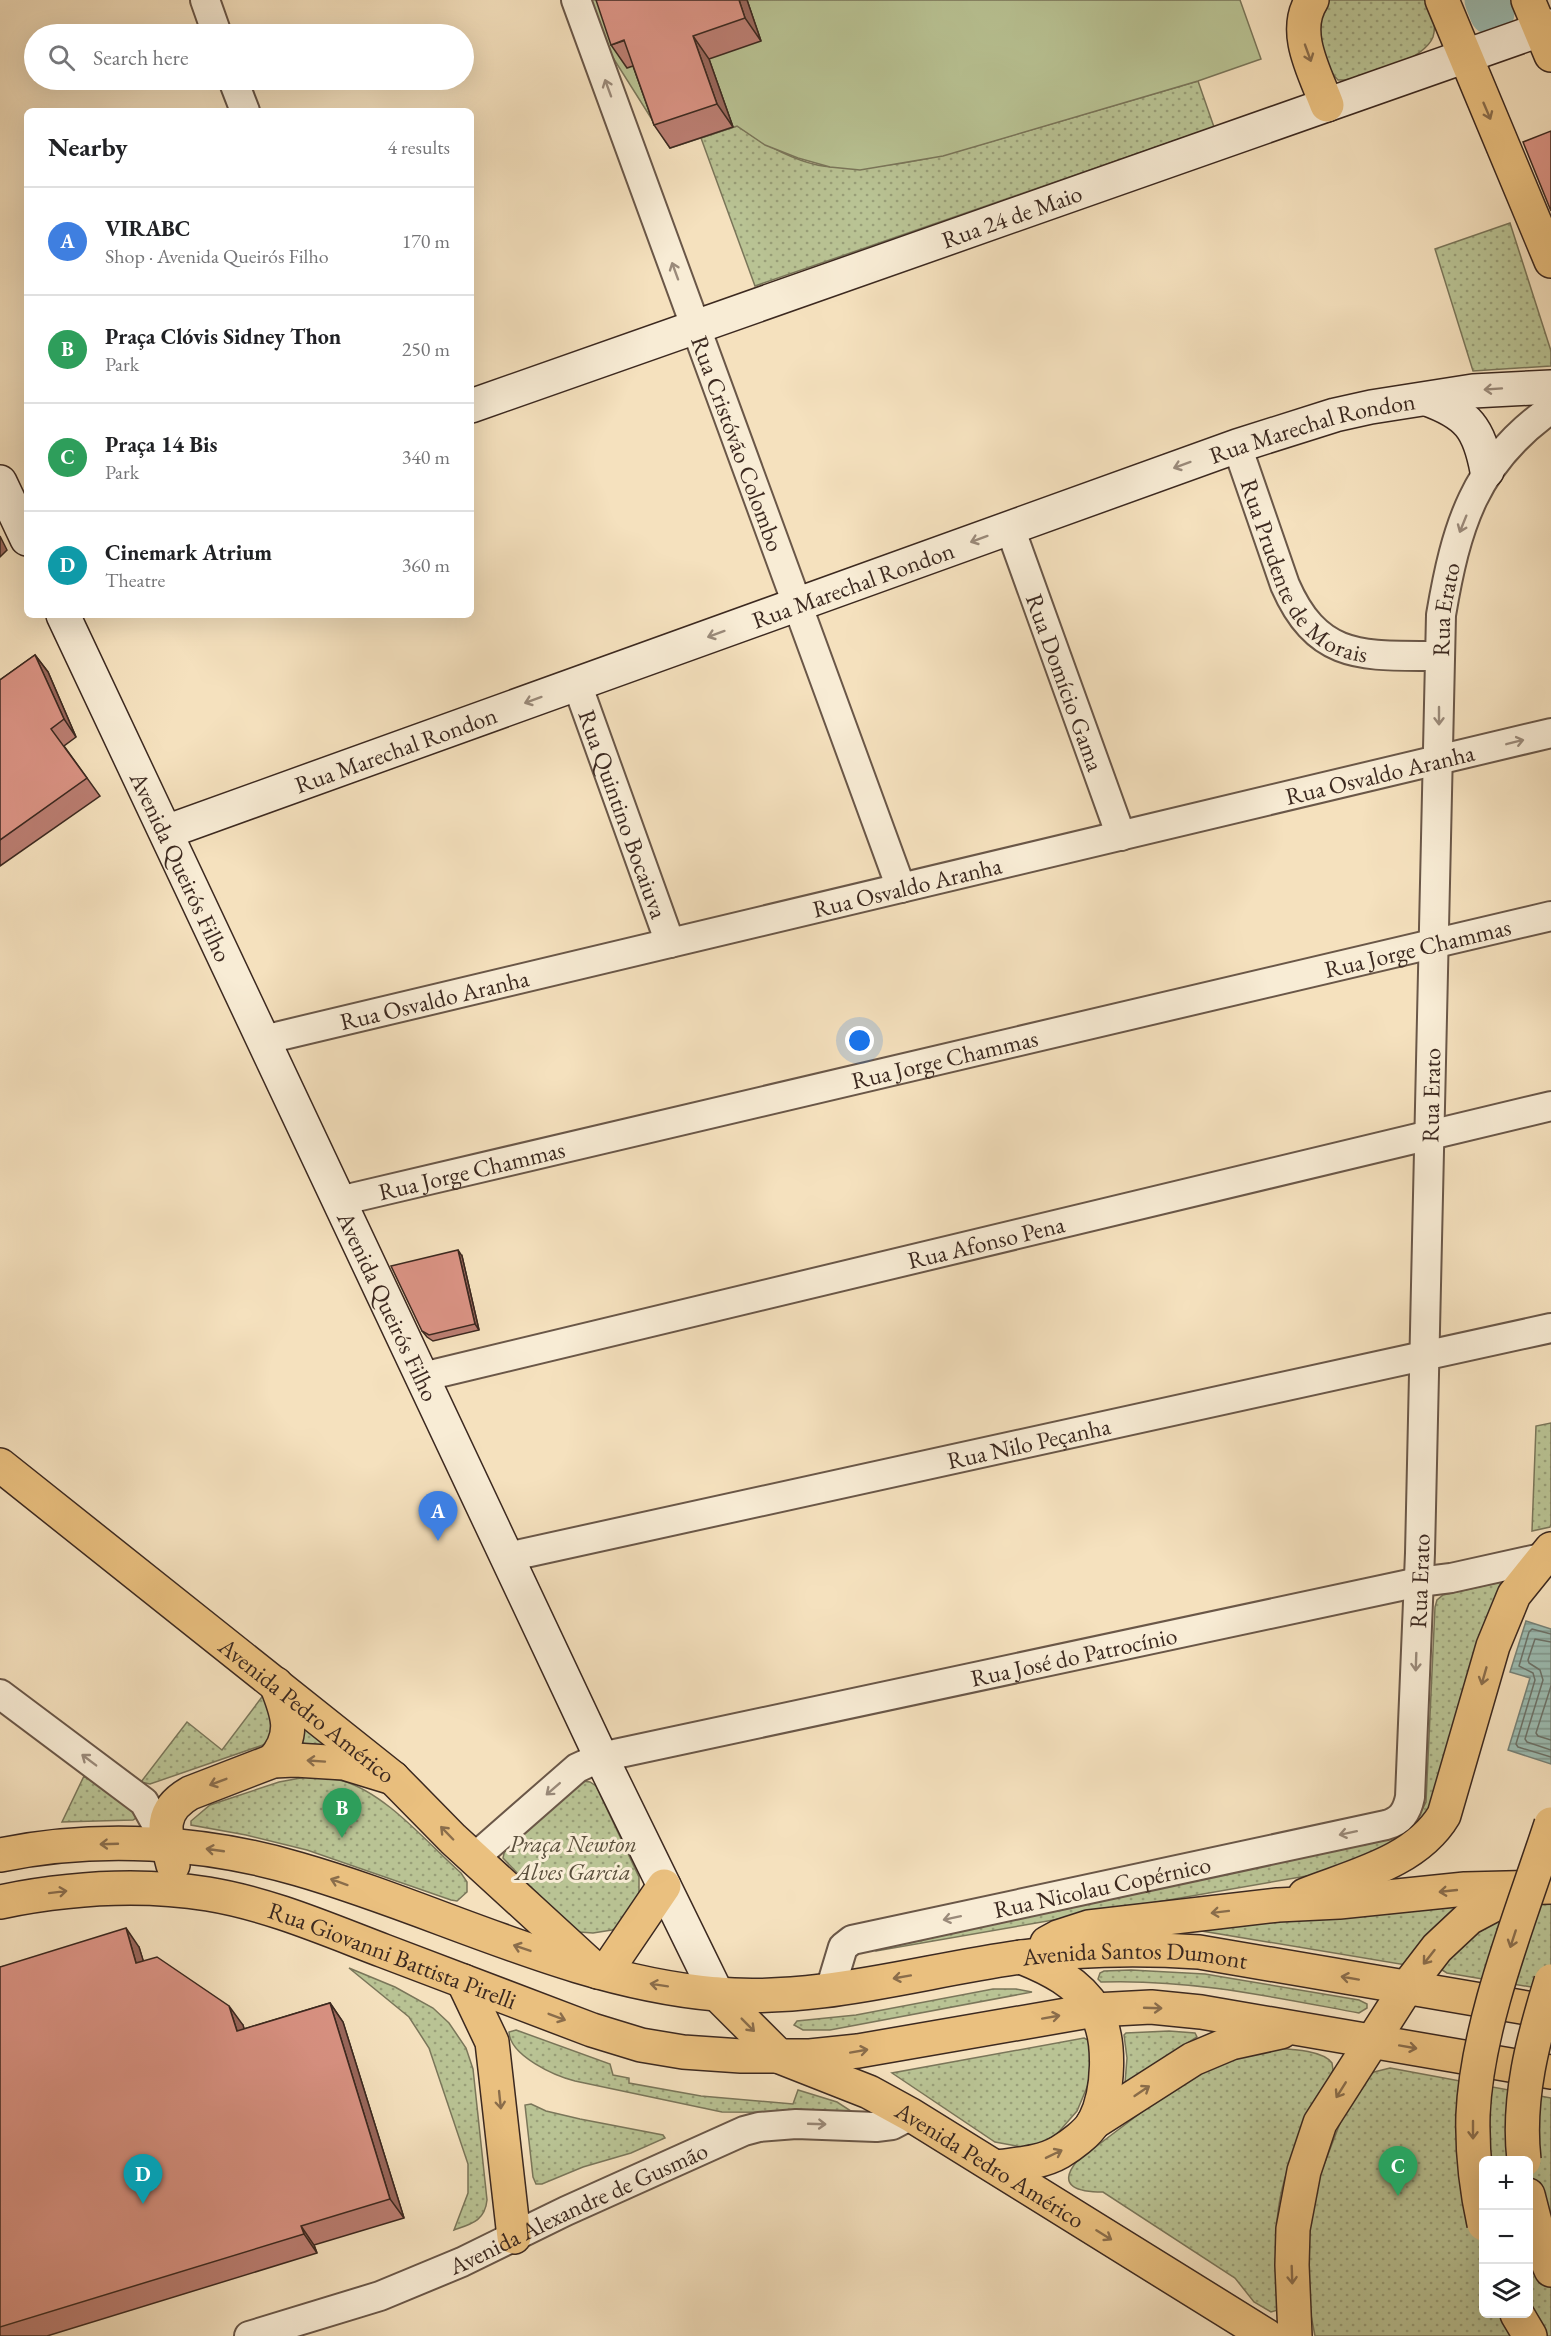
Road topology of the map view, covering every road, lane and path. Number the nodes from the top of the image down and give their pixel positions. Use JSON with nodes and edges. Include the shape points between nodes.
{"nodes":[{"id":1,"x":205,"y":0,"type":"edge"},
{"id":2,"x":576,"y":0,"type":"edge"},
{"id":3,"x":1311,"y":0,"type":"edge"},
{"id":4,"x":1442,"y":0,"type":"edge"},
{"id":5,"x":1528,"y":0,"type":"edge"},
{"id":6,"x":213,"y":24,"type":"edge"},
{"id":7,"x":1541,"y":37,"type":"edge"},
{"id":8,"x":1474,"y":53,"type":"junction"},
{"id":9,"x":237,"y":90,"type":"edge"},
{"id":10,"x":1327,"y":105,"type":"junction"},
{"id":11,"x":244,"y":108,"type":"edge"},
{"id":12,"x":1551,"y":261,"type":"edge"},
{"id":13,"x":695,"y":326,"type":"junction"},
{"id":14,"x":1551,"y":387,"type":"edge"},
{"id":15,"x":1427,"y":399,"type":"junction"},
{"id":16,"x":474,"y":405,"type":"edge"},
{"id":17,"x":1551,"y":409,"type":"edge"},
{"id":18,"x":1237,"y":446,"type":"junction"},
{"id":19,"x":1487,"y":471,"type":"junction"},
{"id":20,"x":0,"y":482,"type":"edge"},
{"id":21,"x":1010,"y":528,"type":"junction"},
{"id":22,"x":24,"y":533,"type":"edge"},
{"id":23,"x":797,"y":604,"type":"junction"},
{"id":24,"x":64,"y":618,"type":"edge"},
{"id":25,"x":1440,"y":656,"type":"junction"},
{"id":26,"x":578,"y":684,"type":"junction"},
{"id":27,"x":1551,"y":733,"type":"edge"},
{"id":28,"x":1439,"y":761,"type":"junction"},
{"id":29,"x":166,"y":832,"type":"junction"},
{"id":30,"x":1121,"y":836,"type":"junction"},
{"id":31,"x":901,"y":888,"type":"junction"},
{"id":32,"x":1551,"y":916,"type":"edge"},
{"id":33,"x":670,"y":943,"type":"junction"},
{"id":34,"x":1434,"y":945,"type":"junction"},
{"id":35,"x":263,"y":1040,"type":"junction"},
{"id":36,"x":1551,"y":1106,"type":"edge"},
{"id":37,"x":1430,"y":1135,"type":"junction"},
{"id":38,"x":339,"y":1201,"type":"junction"},
{"id":39,"x":1551,"y":1328,"type":"edge"},
{"id":40,"x":1424,"y":1356,"type":"junction"},
{"id":41,"x":422,"y":1377,"type":"junction"},
{"id":42,"x":0,"y":1465,"type":"edge"},
{"id":43,"x":1549,"y":1553,"type":"edge"},
{"id":44,"x":507,"y":1557,"type":"junction"},
{"id":45,"x":1419,"y":1582,"type":"junction"},
{"id":46,"x":276,"y":1684,"type":"junction"},
{"id":47,"x":0,"y":1694,"type":"edge"},
{"id":48,"x":601,"y":1757,"type":"junction"},
{"id":49,"x":273,"y":1761,"type":"junction"},
{"id":50,"x":393,"y":1778,"type":"junction"},
{"id":51,"x":1403,"y":1815,"type":"joint"},
{"id":52,"x":1551,"y":1824,"type":"edge"},
{"id":53,"x":168,"y":1845,"type":"junction"},
{"id":54,"x":0,"y":1854,"type":"edge"},
{"id":55,"x":473,"y":1859,"type":"junction"},
{"id":56,"x":664,"y":1886,"type":"junction"},
{"id":57,"x":1539,"y":1888,"type":"edge"},
{"id":58,"x":179,"y":1891,"type":"junction"},
{"id":59,"x":0,"y":1902,"type":"edge"},
{"id":60,"x":1278,"y":1905,"type":"junction"},
{"id":61,"x":1022,"y":1957,"type":"junction"},
{"id":62,"x":601,"y":1973,"type":"junction"},
{"id":63,"x":463,"y":1981,"type":"junction"},
{"id":64,"x":1551,"y":1981,"type":"edge"},
{"id":65,"x":1407,"y":1987,"type":"junction"},
{"id":66,"x":830,"y":1990,"type":"junction"},
{"id":67,"x":717,"y":1994,"type":"junction"},
{"id":68,"x":1095,"y":2010,"type":"junction"},
{"id":69,"x":1551,"y":2012,"type":"edge"},
{"id":70,"x":1299,"y":2028,"type":"junction"},
{"id":71,"x":1372,"y":2040,"type":"junction"},
{"id":72,"x":780,"y":2057,"type":"junction"},
{"id":73,"x":1551,"y":2072,"type":"edge"},
{"id":74,"x":911,"y":2115,"type":"junction"},
{"id":75,"x":1093,"y":2123,"type":"junction"},
{"id":76,"x":1524,"y":2156,"type":"edge"},
{"id":77,"x":997,"y":2167,"type":"junction"},
{"id":78,"x":1481,"y":2210,"type":"edge"},
{"id":79,"x":1532,"y":2210,"type":"edge"},
{"id":80,"x":514,"y":2237,"type":"junction"},
{"id":81,"x":1551,"y":2271,"type":"edge"},
{"id":82,"x":1520,"y":2318,"type":"edge"},
{"id":83,"x":249,"y":2336,"type":"edge"},
{"id":84,"x":1267,"y":2336,"type":"edge"},
{"id":85,"x":1295,"y":2336,"type":"edge"},
{"id":86,"x":1530,"y":2336,"type":"edge"}],
"edges":[{"from":1,"to":6,"type":"street"},
{"from":13,"to":2,"type":"street","name":"Rua Cristóvão Colombo","one_way":true},
{"from":3,"to":10,"type":"main road","one_way":true,"via":[[1303,20],[1305,43]]},
{"from":4,"to":8,"type":"main road"},
{"from":5,"to":7,"type":"main road"},
{"from":7,"to":8,"type":"street","name":"Rua 24 de Maio"},
{"from":8,"to":10,"type":"street","name":"Rua 24 de Maio"},
{"from":8,"to":12,"type":"main road","one_way":true},
{"from":9,"to":11,"type":"street"},
{"from":10,"to":13,"type":"street","name":"Rua 24 de Maio"},
{"from":13,"to":16,"type":"street","name":"Rua 24 de Maio"},
{"from":13,"to":23,"type":"street","name":"Rua Cristóvão Colombo"},
{"from":14,"to":15,"type":"street","name":"Rua Marechal Rondon","one_way":true,"via":[[1473,391]]},
{"from":15,"to":18,"type":"street","name":"Rua Marechal Rondon","via":[[1335,415]]},
{"from":15,"to":19,"type":"street","via":[[1451,408],[1474,430],[1482,445]]},
{"from":17,"to":19,"type":"street","name":"Rua Erato","via":[[1502,451]]},
{"from":18,"to":21,"type":"street","name":"Rua Marechal Rondon","one_way":true},
{"from":18,"to":25,"type":"street","name":"Rua Prudente de Morais","via":[[1285,585],[1305,622],[1336,646],[1354,651]]},
{"from":19,"to":25,"type":"street","name":"Rua Erato","one_way":true,"via":[[1462,525],[1449,569]]},
{"from":20,"to":22,"type":"street"},
{"from":21,"to":23,"type":"street","name":"Rua Marechal Rondon","one_way":true},
{"from":21,"to":30,"type":"street","name":"Rua Domício Gama"},
{"from":23,"to":26,"type":"street","name":"Rua Marechal Rondon","one_way":true},
{"from":23,"to":31,"type":"street","name":"Rua Cristóvão Colombo"},
{"from":24,"to":29,"type":"street","name":"Avenida Queirós Filho"},
{"from":25,"to":28,"type":"street","name":"Rua Erato","one_way":true},
{"from":26,"to":29,"type":"street","name":"Rua Marechal Rondon","one_way":true},
{"from":26,"to":33,"type":"street","name":"Rua Quintino Bocaiuva"},
{"from":28,"to":27,"type":"street","name":"Rua Osvaldo Aranha","one_way":true},
{"from":28,"to":30,"type":"street","name":"Rua Osvaldo Aranha"},
{"from":28,"to":34,"type":"street","name":"Rua Erato"},
{"from":29,"to":35,"type":"street","name":"Avenida Queirós Filho"},
{"from":30,"to":31,"type":"street","name":"Rua Osvaldo Aranha"},
{"from":31,"to":33,"type":"street","name":"Rua Osvaldo Aranha"},
{"from":32,"to":34,"type":"street","name":"Rua Jorge Chammas"},
{"from":33,"to":35,"type":"street","name":"Rua Osvaldo Aranha"},
{"from":34,"to":37,"type":"street","name":"Rua Erato"},
{"from":34,"to":38,"type":"street","name":"Rua Jorge Chammas"},
{"from":35,"to":38,"type":"street","name":"Avenida Queirós Filho"},
{"from":36,"to":37,"type":"street","name":"Rua Afonso Pena"},
{"from":37,"to":40,"type":"street","name":"Rua Erato"},
{"from":37,"to":41,"type":"street","name":"Rua Afonso Pena"},
{"from":38,"to":41,"type":"street","name":"Avenida Queirós Filho"},
{"from":39,"to":40,"type":"street","name":"Rua Nilo Peçanha"},
{"from":40,"to":44,"type":"street","name":"Rua Nilo Peçanha"},
{"from":40,"to":45,"type":"street","name":"Rua Erato"},
{"from":41,"to":44,"type":"street","name":"Avenida Queirós Filho"},
{"from":42,"to":46,"type":"main road","name":"Avenida Pedro Américo"},
{"from":43,"to":45,"type":"street","name":"Rua José do Patrocínio"},
{"from":43,"to":60,"type":"main road","one_way":true,"via":[[1514,1595],[1502,1620],[1444,1815],[1437,1826],[1411,1850]]},
{"from":44,"to":48,"type":"street","name":"Avenida Queirós Filho"},
{"from":45,"to":48,"type":"street","name":"Rua José do Patrocínio"},
{"from":45,"to":51,"type":"street","name":"Rua Erato","one_way":true,"via":[[1410,1797]]},
{"from":46,"to":49,"type":"main road","via":[[288,1731]]},
{"from":46,"to":50,"type":"main road","name":"Avenida Pedro Américo"},
{"from":53,"to":47,"type":"street","one_way":true,"via":[[144,1802]]},
{"from":48,"to":55,"type":"street","one_way":true,"via":[[577,1768]]},
{"from":48,"to":56,"type":"street","name":"Avenida Queirós Filho"},
{"from":50,"to":49,"type":"main road","one_way":true,"via":[[344,1763]]},
{"from":49,"to":53,"type":"main road","one_way":true,"via":[[178,1800],[166,1822]]},
{"from":55,"to":50,"type":"main road","name":"Avenida Pedro Américo","one_way":true},
{"from":51,"to":66,"type":"street","name":"Rua Nicolau Copérnico","one_way":true,"via":[[1386,1826],[852,1940],[843,1947]]},
{"from":52,"to":78,"type":"main road","one_way":true,"bridge":true,"via":[[1502,1974],[1478,2076],[1473,2153]]},
{"from":53,"to":54,"type":"main road","name":"Rua Giovanni Battista Pirelli","one_way":true,"via":[[63,1846]]},
{"from":53,"to":58,"type":"main road"},
{"from":62,"to":53,"type":"main road","name":"Rua Giovanni Battista Pirelli","one_way":true,"via":[[300,1869],[231,1853]]},
{"from":55,"to":62,"type":"main road","name":"Avenida Pedro Américo"},
{"from":56,"to":62,"type":"main road"},
{"from":56,"to":67,"type":"street","name":"Avenida Queirós Filho"},
{"from":57,"to":60,"type":"main road","one_way":true,"via":[[1465,1889]]},
{"from":57,"to":65,"type":"main road","one_way":true,"via":[[1468,1918],[1437,1948]]},
{"from":59,"to":58,"type":"main road","name":"Rua Giovanni Battista Pirelli","one_way":true,"via":[[99,1888]]},
{"from":58,"to":63,"type":"main road","name":"Rua Giovanni Battista Pirelli","via":[[233,1899],[292,1915]]},
{"from":60,"to":61,"type":"main road","one_way":true,"via":[[1089,1927],[1058,1937]]},
{"from":65,"to":61,"type":"main road","name":"Avenida Santos Dumont","one_way":true,"via":[[1199,1952],[1110,1949]]},
{"from":61,"to":66,"type":"main road","name":"Avenida Santos Dumont","one_way":true},
{"from":61,"to":68,"type":"main road","via":[[1064,1978]]},
{"from":67,"to":62,"type":"main road","name":"Rua Giovanni Battista Pirelli","one_way":true},
{"from":63,"to":72,"type":"main road","name":"Rua Giovanni Battista Pirelli","one_way":true,"via":[[641,2045],[702,2054]]},
{"from":63,"to":80,"type":"main road","one_way":true,"via":[[494,2052]]},
{"from":64,"to":76,"type":"main road","bridge":true,"via":[[1525,2084]]},
{"from":65,"to":69,"type":"main road","name":"Avenida Santos Dumont"},
{"from":65,"to":71,"type":"main road"},
{"from":66,"to":67,"type":"main road","name":"Avenida Santos Dumont"},
{"from":67,"to":72,"type":"main road","name":"Avenida Pedro Américo","one_way":true},
{"from":68,"to":70,"type":"main road","name":"Avenida Santos Dumont","one_way":true,"via":[[1176,2009]]},
{"from":72,"to":68,"type":"main road","name":"Avenida Santos Dumont","one_way":true,"via":[[834,2055]]},
{"from":68,"to":75,"type":"main road","via":[[1106,2048],[1106,2065]]},
{"from":70,"to":71,"type":"main road","name":"Avenida Santos Dumont"},
{"from":75,"to":70,"type":"main road","one_way":true,"via":[[1210,2051]]},
{"from":71,"to":73,"type":"main road","name":"Avenida Santos Dumont","one_way":true},
{"from":71,"to":85,"type":"main road","one_way":true,"via":[[1320,2123],[1304,2171],[1293,2229]]},
{"from":72,"to":74,"type":"main road","name":"Avenida Pedro Américo","via":[[869,2092]]},
{"from":74,"to":77,"type":"main road","name":"Avenida Pedro Américo"},
{"from":80,"to":74,"type":"street","name":"Avenida Alexandre de Gusmão","one_way":true,"via":[[759,2127],[876,2127],[892,2125]]},
{"from":77,"to":75,"type":"main road","one_way":true,"via":[[1059,2153]]},
{"from":77,"to":84,"type":"main road","name":"Avenida Pedro Américo","one_way":true},
{"from":79,"to":81,"type":"main road"},
{"from":80,"to":83,"type":"street","name":"Avenida Alexandre de Gusmão","via":[[380,2296]]},
{"from":82,"to":86,"type":"main road"}]}
